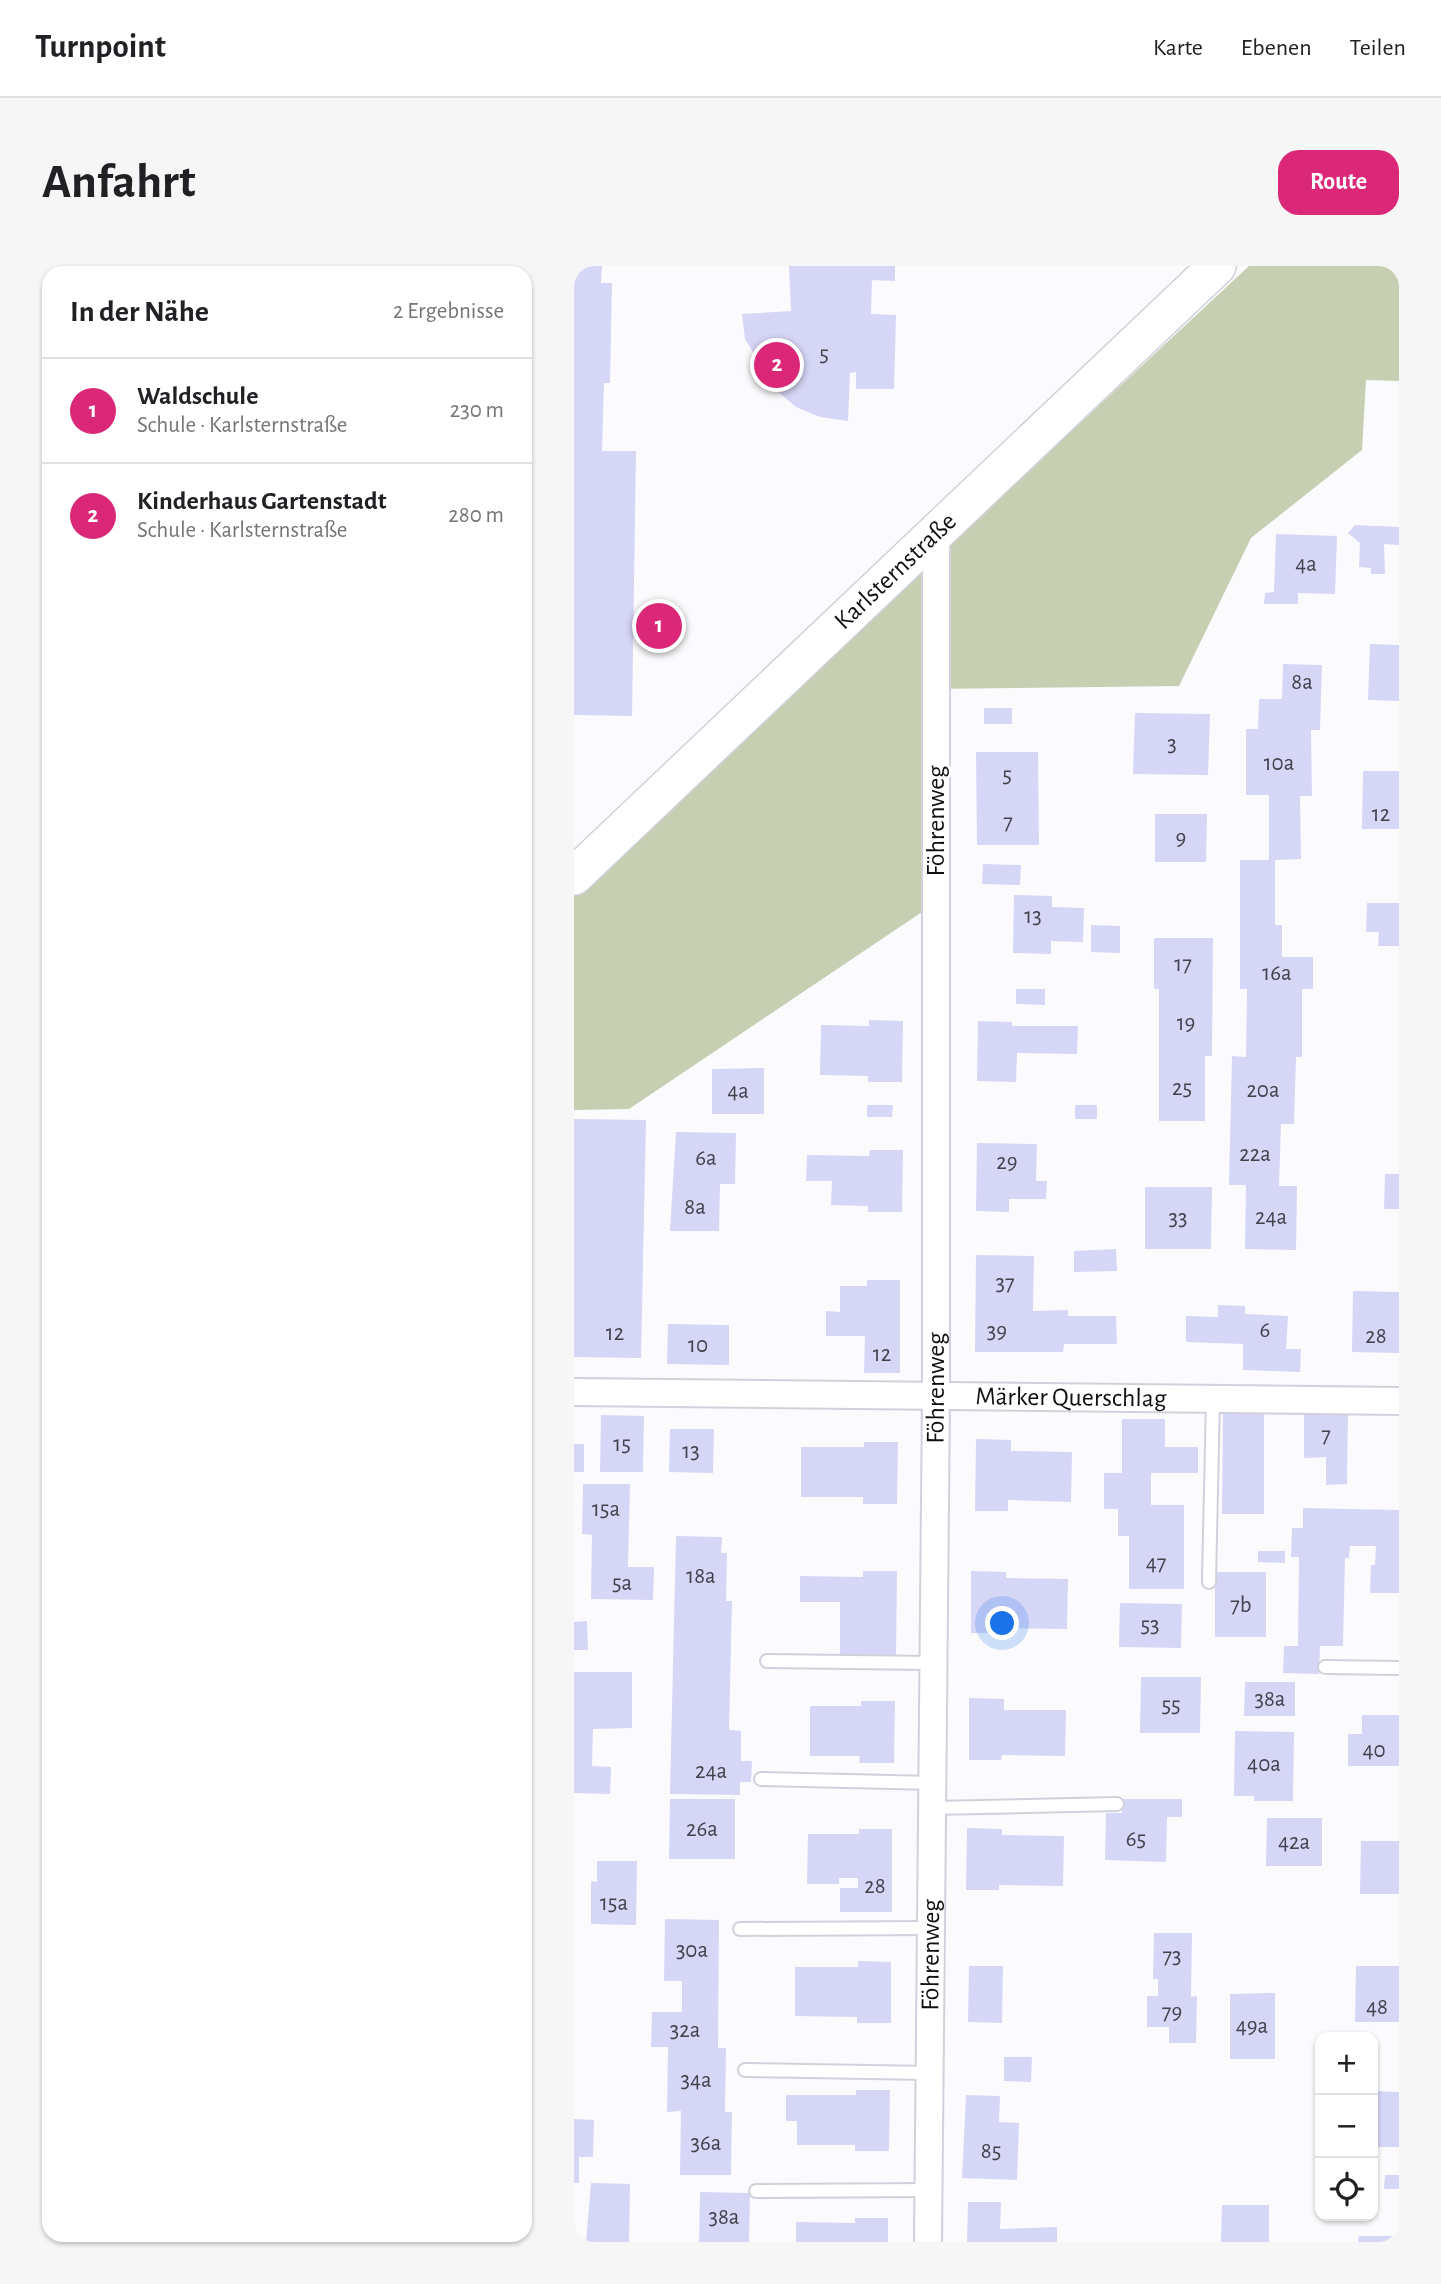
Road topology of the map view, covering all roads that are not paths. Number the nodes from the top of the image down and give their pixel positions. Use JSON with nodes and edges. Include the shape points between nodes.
{"nodes":[{"id":1,"x":1217,"y":266,"type":"edge"},
{"id":2,"x":936,"y":533,"type":"junction"},
{"id":3,"x":574,"y":876,"type":"edge"},
{"id":4,"x":574,"y":1392,"type":"edge"},
{"id":5,"x":936,"y":1395,"type":"junction"},
{"id":6,"x":1213,"y":1398,"type":"junction"},
{"id":7,"x":1399,"y":1401,"type":"edge"},
{"id":8,"x":1209,"y":1582,"type":"dead end"},
{"id":9,"x":767,"y":1661,"type":"dead end"},
{"id":10,"x":933,"y":1663,"type":"junction"},
{"id":11,"x":1325,"y":1667,"type":"dead end"},
{"id":12,"x":1399,"y":1668,"type":"edge"},
{"id":13,"x":761,"y":1779,"type":"dead end"},
{"id":14,"x":932,"y":1796,"type":"junction"},
{"id":15,"x":1117,"y":1804,"type":"dead end"},
{"id":16,"x":931,"y":1928,"type":"junction"},
{"id":17,"x":740,"y":1929,"type":"dead end"},
{"id":18,"x":745,"y":2070,"type":"dead end"},
{"id":19,"x":930,"y":2073,"type":"junction"},
{"id":20,"x":929,"y":2190,"type":"junction"},
{"id":21,"x":756,"y":2191,"type":"dead end"},
{"id":22,"x":928,"y":2242,"type":"edge"}],
"edges":[{"from":1,"to":2,"type":"street","name":"Karlsternstraße"},
{"from":2,"to":3,"type":"street","name":"Karlsternstraße"},
{"from":2,"to":5,"type":"street","name":"Föhrenweg"},
{"from":4,"to":5,"type":"street","name":"Märker Querschlag"},
{"from":5,"to":6,"type":"street","name":"Märker Querschlag"},
{"from":5,"to":10,"type":"street","name":"Föhrenweg"},
{"from":6,"to":7,"type":"street","name":"Märker Querschlag"},
{"from":6,"to":8,"type":"lane"},
{"from":9,"to":10,"type":"lane"},
{"from":10,"to":14,"type":"street","name":"Föhrenweg"},
{"from":11,"to":12,"type":"lane"},
{"from":13,"to":14,"type":"lane"},
{"from":14,"to":15,"type":"lane"},
{"from":14,"to":16,"type":"street","name":"Föhrenweg"},
{"from":16,"to":17,"type":"lane"},
{"from":16,"to":19,"type":"street","name":"Föhrenweg"},
{"from":18,"to":19,"type":"lane"},
{"from":19,"to":20,"type":"street","name":"Föhrenweg"},
{"from":20,"to":21,"type":"lane"},
{"from":20,"to":22,"type":"street","name":"Föhrenweg"}]}
